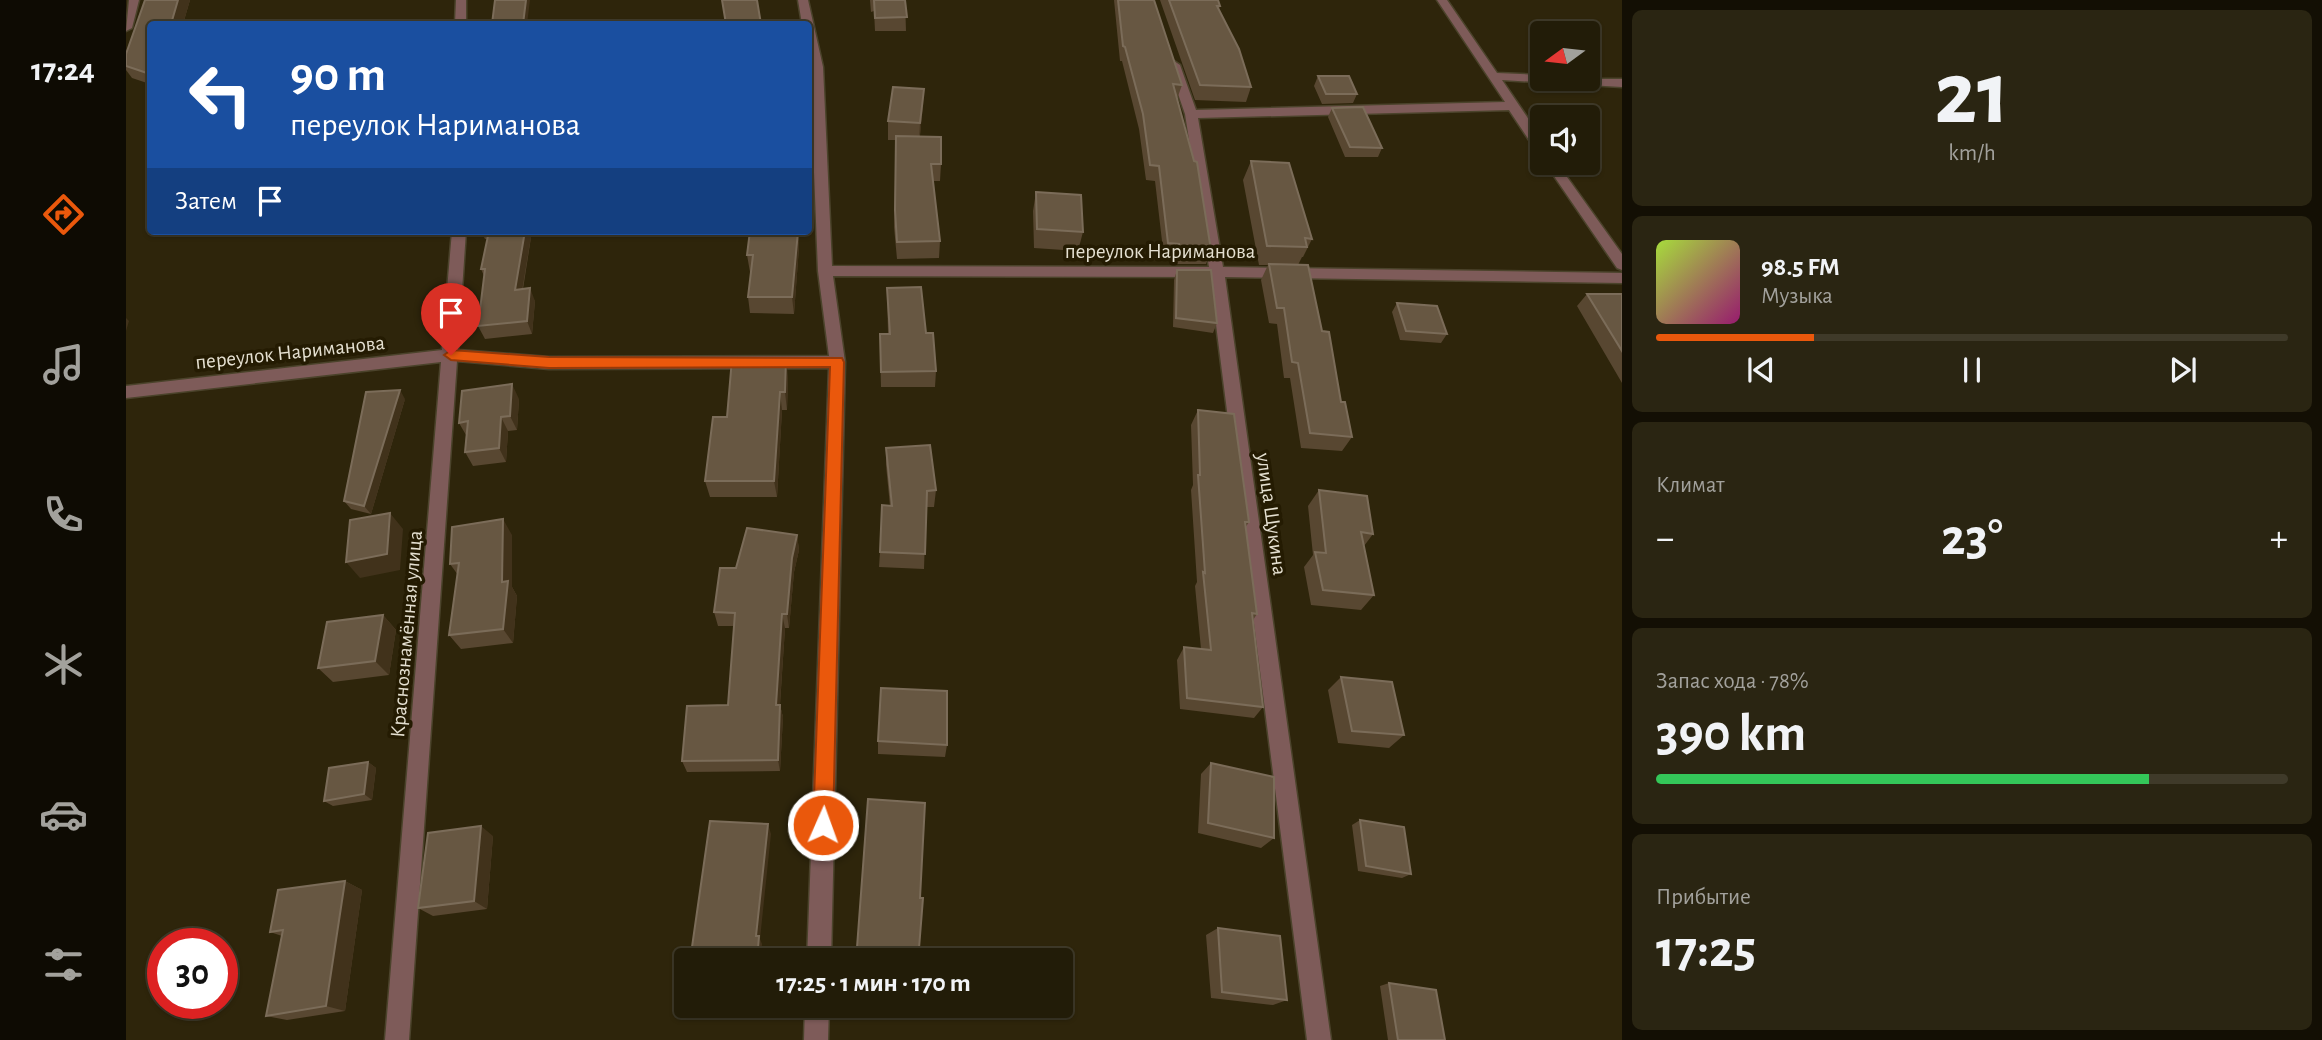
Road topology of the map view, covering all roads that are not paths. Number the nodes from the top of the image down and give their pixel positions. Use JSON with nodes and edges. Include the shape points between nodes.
{"nodes":[{"id":1,"x":134,"y":0,"type":"edge"},
{"id":2,"x":461,"y":0,"type":"edge"},
{"id":3,"x":803,"y":0,"type":"edge"},
{"id":4,"x":1442,"y":0,"type":"edge"},
{"id":5,"x":461,"y":21,"type":"edge"},
{"id":6,"x":807,"y":21,"type":"edge"},
{"id":7,"x":126,"y":28,"type":"edge"},
{"id":8,"x":812,"y":44,"type":"edge"},
{"id":9,"x":1169,"y":51,"type":"edge"},
{"id":10,"x":1492,"y":76,"type":"junction"},
{"id":11,"x":1622,"y":83,"type":"edge"},
{"id":12,"x":1512,"y":106,"type":"junction"},
{"id":13,"x":1191,"y":114,"type":"junction"},
{"id":14,"x":1530,"y":132,"type":"edge"},
{"id":15,"x":1559,"y":175,"type":"edge"},
{"id":16,"x":459,"y":235,"type":"edge"},
{"id":17,"x":1622,"y":265,"type":"edge"},
{"id":18,"x":825,"y":271,"type":"junction"},
{"id":19,"x":1217,"y":272,"type":"junction"},
{"id":20,"x":1622,"y":278,"type":"edge"},
{"id":21,"x":451,"y":355,"type":"junction"},
{"id":22,"x":837,"y":362,"type":"junction"},
{"id":23,"x":126,"y":392,"type":"edge"},
{"id":24,"x":819,"y":948,"type":"edge"},
{"id":25,"x":817,"y":1018,"type":"edge"},
{"id":26,"x":397,"y":1040,"type":"edge"},
{"id":27,"x":816,"y":1040,"type":"edge"},
{"id":28,"x":1319,"y":1040,"type":"edge"}],
"edges":[{"from":1,"to":7,"type":"street"},
{"from":2,"to":5,"type":"street"},
{"from":3,"to":6,"type":"street"},
{"from":4,"to":10,"type":"street"},
{"from":8,"to":18,"type":"street","via":[[817,67]]},
{"from":9,"to":13,"type":"street","name":"улица Щукина"},
{"from":10,"to":11,"type":"street"},
{"from":10,"to":12,"type":"street"},
{"from":12,"to":13,"type":"street"},
{"from":12,"to":14,"type":"street"},
{"from":13,"to":19,"type":"street","name":"улица Щукина"},
{"from":15,"to":17,"type":"street"},
{"from":16,"to":21,"type":"street","name":"Краснознамённая улица"},
{"from":18,"to":19,"type":"street","name":"переулок Нариманова"},
{"from":18,"to":22,"type":"street"},
{"from":19,"to":20,"type":"street","name":"переулок Нариманова"},
{"from":19,"to":28,"type":"street","name":"улица Щукина"},
{"from":21,"to":22,"type":"street","name":"переулок Нариманова","via":[[549,363]]},
{"from":21,"to":23,"type":"street","name":"переулок Нариманова"},
{"from":21,"to":26,"type":"street","name":"Краснознамённая улица"},
{"from":22,"to":24,"type":"street"},
{"from":25,"to":27,"type":"street"}]}
